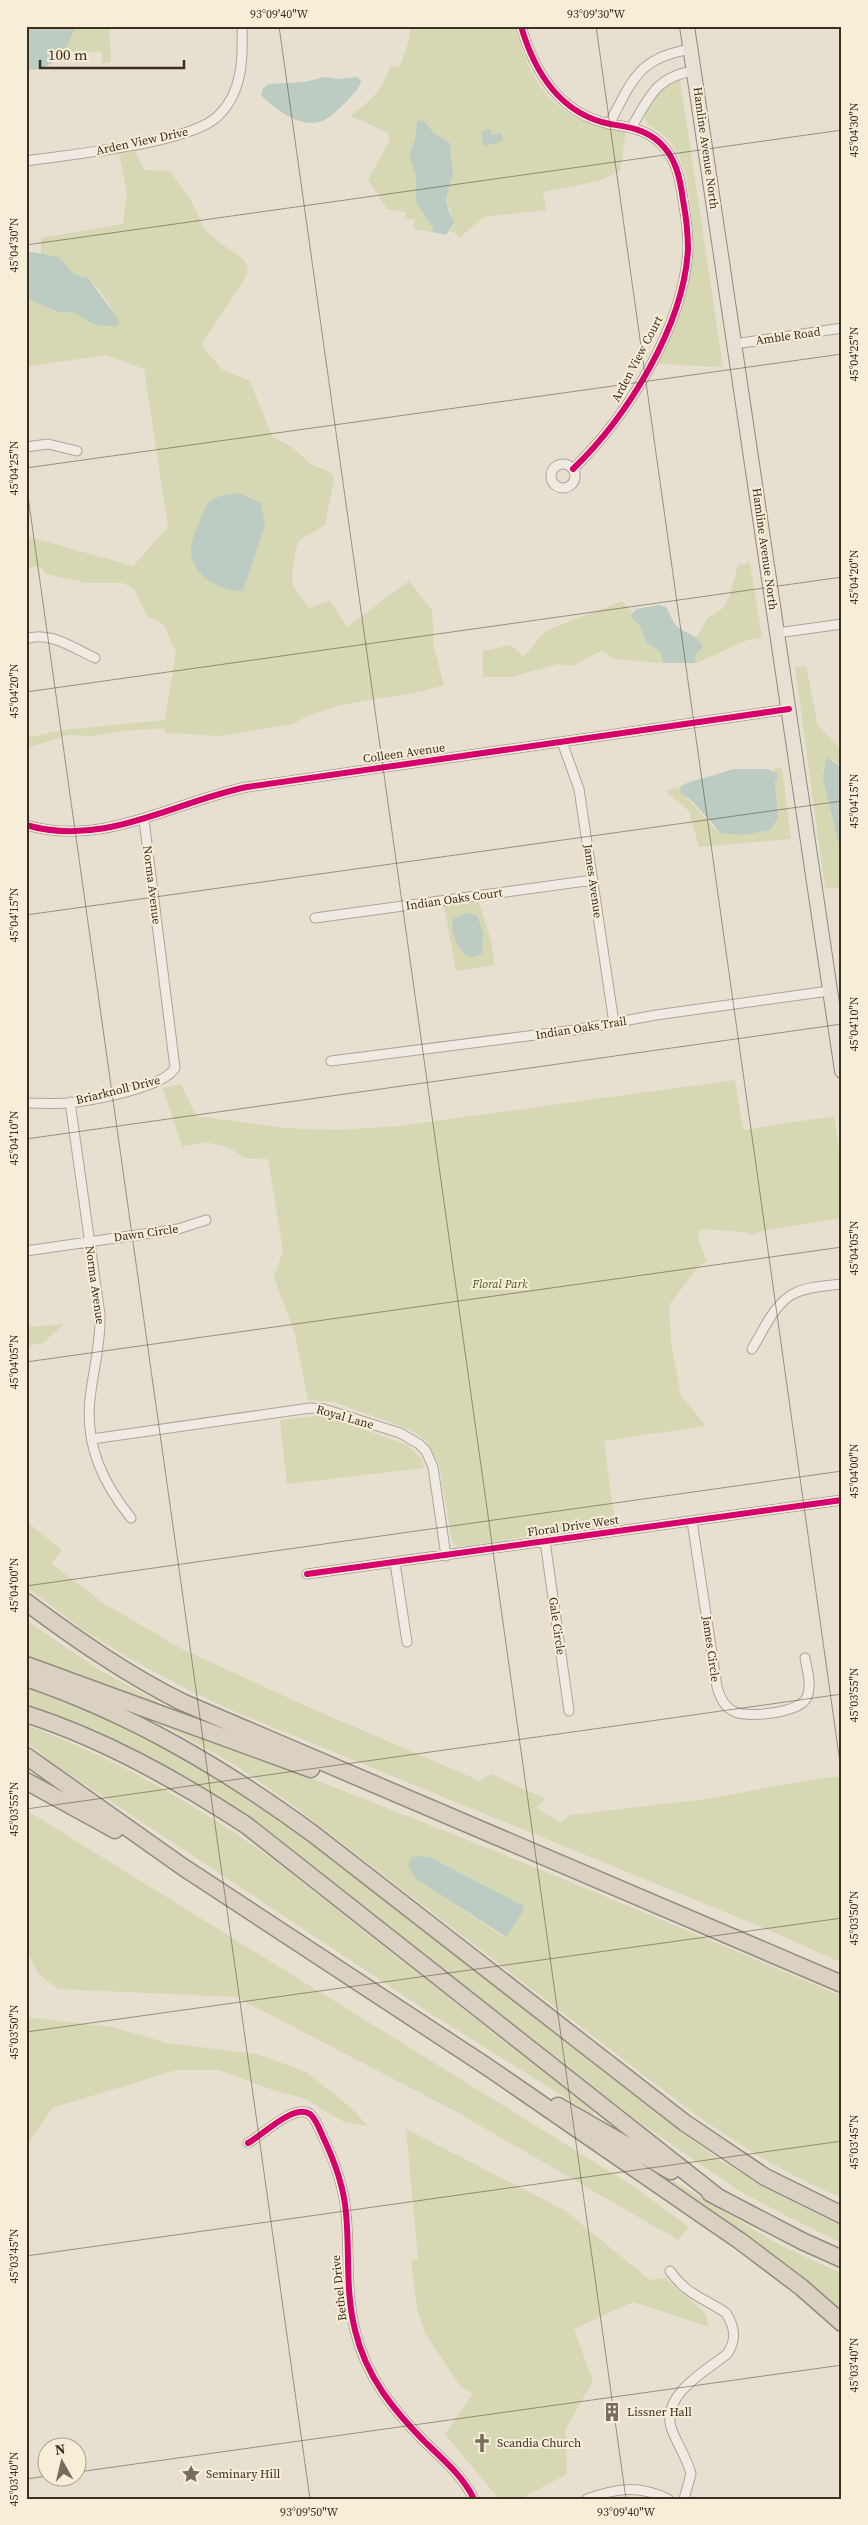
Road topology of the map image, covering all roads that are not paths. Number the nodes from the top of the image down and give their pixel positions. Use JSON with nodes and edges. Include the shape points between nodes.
{"nodes":[{"id":1,"x":242,"y":26,"type":"edge"},
{"id":2,"x":521,"y":26,"type":"edge"},
{"id":3,"x":687,"y":26,"type":"edge"},
{"id":4,"x":691,"y":49,"type":"junction"},
{"id":5,"x":694,"y":71,"type":"junction"},
{"id":6,"x":609,"y":124,"type":"junction"},
{"id":7,"x":631,"y":128,"type":"junction"},
{"id":8,"x":26,"y":161,"type":"edge"},
{"id":9,"x":842,"y":328,"type":"edge"},
{"id":10,"x":735,"y":344,"type":"junction"},
{"id":11,"x":26,"y":447,"type":"edge"},
{"id":12,"x":77,"y":452,"type":"dead end"},
{"id":13,"x":573,"y":469,"type":"dead end"},
{"id":14,"x":842,"y":624,"type":"edge"},
{"id":15,"x":777,"y":633,"type":"junction"},
{"id":16,"x":26,"y":639,"type":"edge"},
{"id":17,"x":95,"y":658,"type":"dead end"},
{"id":18,"x":789,"y":709,"type":"junction"},
{"id":19,"x":562,"y":742,"type":"junction"},
{"id":20,"x":144,"y":820,"type":"junction"},
{"id":21,"x":26,"y":826,"type":"edge"},
{"id":22,"x":593,"y":880,"type":"junction"},
{"id":23,"x":315,"y":918,"type":"dead end"},
{"id":24,"x":829,"y":991,"type":"junction"},
{"id":25,"x":614,"y":1023,"type":"junction"},
{"id":26,"x":331,"y":1061,"type":"dead end"},
{"id":27,"x":175,"y":1068,"type":"joint"},
{"id":28,"x":842,"y":1071,"type":"edge"},
{"id":29,"x":70,"y":1102,"type":"junction"},
{"id":30,"x":26,"y":1103,"type":"edge"},
{"id":31,"x":206,"y":1220,"type":"dead end"},
{"id":32,"x":89,"y":1241,"type":"junction"},
{"id":33,"x":26,"y":1251,"type":"edge"},
{"id":34,"x":842,"y":1284,"type":"edge"},
{"id":35,"x":752,"y":1349,"type":"dead end"},
{"id":36,"x":92,"y":1439,"type":"junction"},
{"id":37,"x":842,"y":1500,"type":"edge"},
{"id":38,"x":131,"y":1518,"type":"dead end"},
{"id":39,"x":692,"y":1521,"type":"junction"},
{"id":40,"x":545,"y":1541,"type":"junction"},
{"id":41,"x":446,"y":1556,"type":"junction"},
{"id":42,"x":395,"y":1563,"type":"junction"},
{"id":43,"x":308,"y":1574,"type":"dead end"},
{"id":44,"x":26,"y":1602,"type":"edge"},
{"id":45,"x":407,"y":1642,"type":"dead end"},
{"id":46,"x":805,"y":1658,"type":"dead end"},
{"id":47,"x":26,"y":1665,"type":"edge"},
{"id":48,"x":26,"y":1678,"type":"edge"},
{"id":49,"x":569,"y":1711,"type":"dead end"},
{"id":50,"x":31,"y":1715,"type":"edge"},
{"id":51,"x":26,"y":1756,"type":"edge"},
{"id":52,"x":26,"y":1781,"type":"edge"},
{"id":53,"x":506,"y":1840,"type":"junction"},
{"id":54,"x":183,"y":1867,"type":"junction"},
{"id":55,"x":708,"y":1927,"type":"junction"},
{"id":56,"x":842,"y":1974,"type":"edge"},
{"id":57,"x":842,"y":1984,"type":"edge"},
{"id":58,"x":486,"y":2066,"type":"junction"},
{"id":59,"x":248,"y":2143,"type":"dead end"},
{"id":60,"x":719,"y":2198,"type":"junction"},
{"id":61,"x":842,"y":2215,"type":"edge"},
{"id":62,"x":842,"y":2259,"type":"edge"},
{"id":63,"x":670,"y":2271,"type":"dead end"},
{"id":64,"x":842,"y":2323,"type":"edge"},
{"id":65,"x":474,"y":2499,"type":"edge"},
{"id":66,"x":587,"y":2499,"type":"edge"},
{"id":67,"x":668,"y":2499,"type":"edge"},
{"id":68,"x":684,"y":2499,"type":"edge"}],
"edges":[{"from":1,"to":8,"type":"street","name":"Arden View Drive","via":[[239,81],[223,110],[208,123],[182,134],[121,147]]},
{"from":2,"to":6,"type":"street","via":[[537,69],[553,91],[582,112]]},
{"from":3,"to":4,"type":"main road","name":"Hamline Avenue North"},
{"from":4,"to":5,"type":"main road","name":"Hamline Avenue North"},
{"from":4,"to":6,"type":"street","via":[[651,61],[636,74]]},
{"from":5,"to":7,"type":"street","via":[[665,79],[654,90]]},
{"from":5,"to":10,"type":"main road","name":"Hamline Avenue North"},
{"from":6,"to":7,"type":"street","name":"Arden View Court"},
{"from":7,"to":13,"type":"street","name":"Arden View Court","via":[[651,135],[676,167],[687,228],[685,270],[674,312],[641,380],[614,423]]},
{"from":9,"to":10,"type":"street","name":"Amble Road"},
{"from":10,"to":15,"type":"main road","name":"Hamline Avenue North"},
{"from":11,"to":12,"type":"street","via":[[48,444]]},
{"from":14,"to":15,"type":"street"},
{"from":15,"to":18,"type":"main road","name":"Hamline Avenue North"},
{"from":16,"to":17,"type":"street","via":[[51,638]]},
{"from":18,"to":19,"type":"street","name":"Colleen Avenue"},
{"from":18,"to":24,"type":"main road","name":"Hamline Avenue North"},
{"from":19,"to":20,"type":"street","name":"Colleen Avenue","via":[[246,786]]},
{"from":19,"to":22,"type":"street","name":"James Avenue","via":[[579,789]]},
{"from":20,"to":21,"type":"street","name":"Colleen Avenue","via":[[113,827],[57,831]]},
{"from":20,"to":27,"type":"street","name":"Norma Avenue"},
{"from":22,"to":23,"type":"street","name":"Indian Oaks Court"},
{"from":22,"to":25,"type":"street","name":"James Avenue"},
{"from":24,"to":25,"type":"street","name":"Indian Oaks Trail"},
{"from":24,"to":28,"type":"main road","name":"Hamline Avenue North"},
{"from":25,"to":26,"type":"street","name":"Indian Oaks Trail"},
{"from":27,"to":29,"type":"street","name":"Briarknoll Drive","via":[[157,1082]]},
{"from":29,"to":30,"type":"street","name":"Briarknoll Drive"},
{"from":29,"to":32,"type":"street","name":"Norma Avenue"},
{"from":31,"to":32,"type":"street","name":"Dawn Circle","via":[[178,1229]]},
{"from":32,"to":33,"type":"street","name":"Dawn Circle"},
{"from":32,"to":36,"type":"street","name":"Norma Avenue","via":[[101,1331],[90,1399]]},
{"from":34,"to":35,"type":"street","via":[[808,1289],[788,1297],[780,1304]]},
{"from":36,"to":38,"type":"street","name":"Norma Avenue","via":[[109,1490]]},
{"from":36,"to":41,"type":"street","name":"Royal Lane","via":[[310,1408],[324,1409],[400,1433],[419,1444],[430,1458]]},
{"from":37,"to":39,"type":"street","name":"Floral Drive West"},
{"from":39,"to":40,"type":"street","name":"Floral Drive West"},
{"from":39,"to":46,"type":"street","name":"James Circle","via":[[716,1687],[724,1704],[733,1711],[748,1715],[799,1707],[807,1698],[809,1688]]},
{"from":40,"to":41,"type":"street","name":"Floral Drive West"},
{"from":40,"to":49,"type":"street","name":"Gale Circle"},
{"from":41,"to":42,"type":"street","name":"Floral Drive West"},
{"from":42,"to":43,"type":"street","name":"Floral Drive West"},
{"from":42,"to":45,"type":"street"},
{"from":44,"to":53,"type":"highway","via":[[142,1682],[182,1702]]},
{"from":47,"to":53,"type":"highway"},
{"from":48,"to":61,"type":"highway","via":[[118,1714],[251,1788],[685,2123],[765,2177]]},
{"from":50,"to":60,"type":"highway","via":[[126,1755],[199,1794],[246,1825]]},
{"from":51,"to":54,"type":"highway"},
{"from":52,"to":54,"type":"highway"},
{"from":53,"to":55,"type":"highway"},
{"from":54,"to":58,"type":"highway"},
{"from":55,"to":56,"type":"highway"},
{"from":55,"to":57,"type":"highway"},
{"from":58,"to":60,"type":"highway"},
{"from":58,"to":64,"type":"highway","via":[[773,2265]]},
{"from":59,"to":65,"type":"street","name":"Bethel Drive","via":[[293,2113],[306,2112],[312,2116],[331,2152],[346,2212],[349,2299],[364,2358],[375,2382],[393,2408],[458,2474]]},
{"from":60,"to":62,"type":"highway"},
{"from":63,"to":68,"type":"street","via":[[694,2296],[726,2313],[735,2334],[727,2354],[682,2391],[672,2406],[671,2428],[691,2474]]},
{"from":66,"to":67,"type":"street","via":[[626,2488],[647,2490]]}]}
